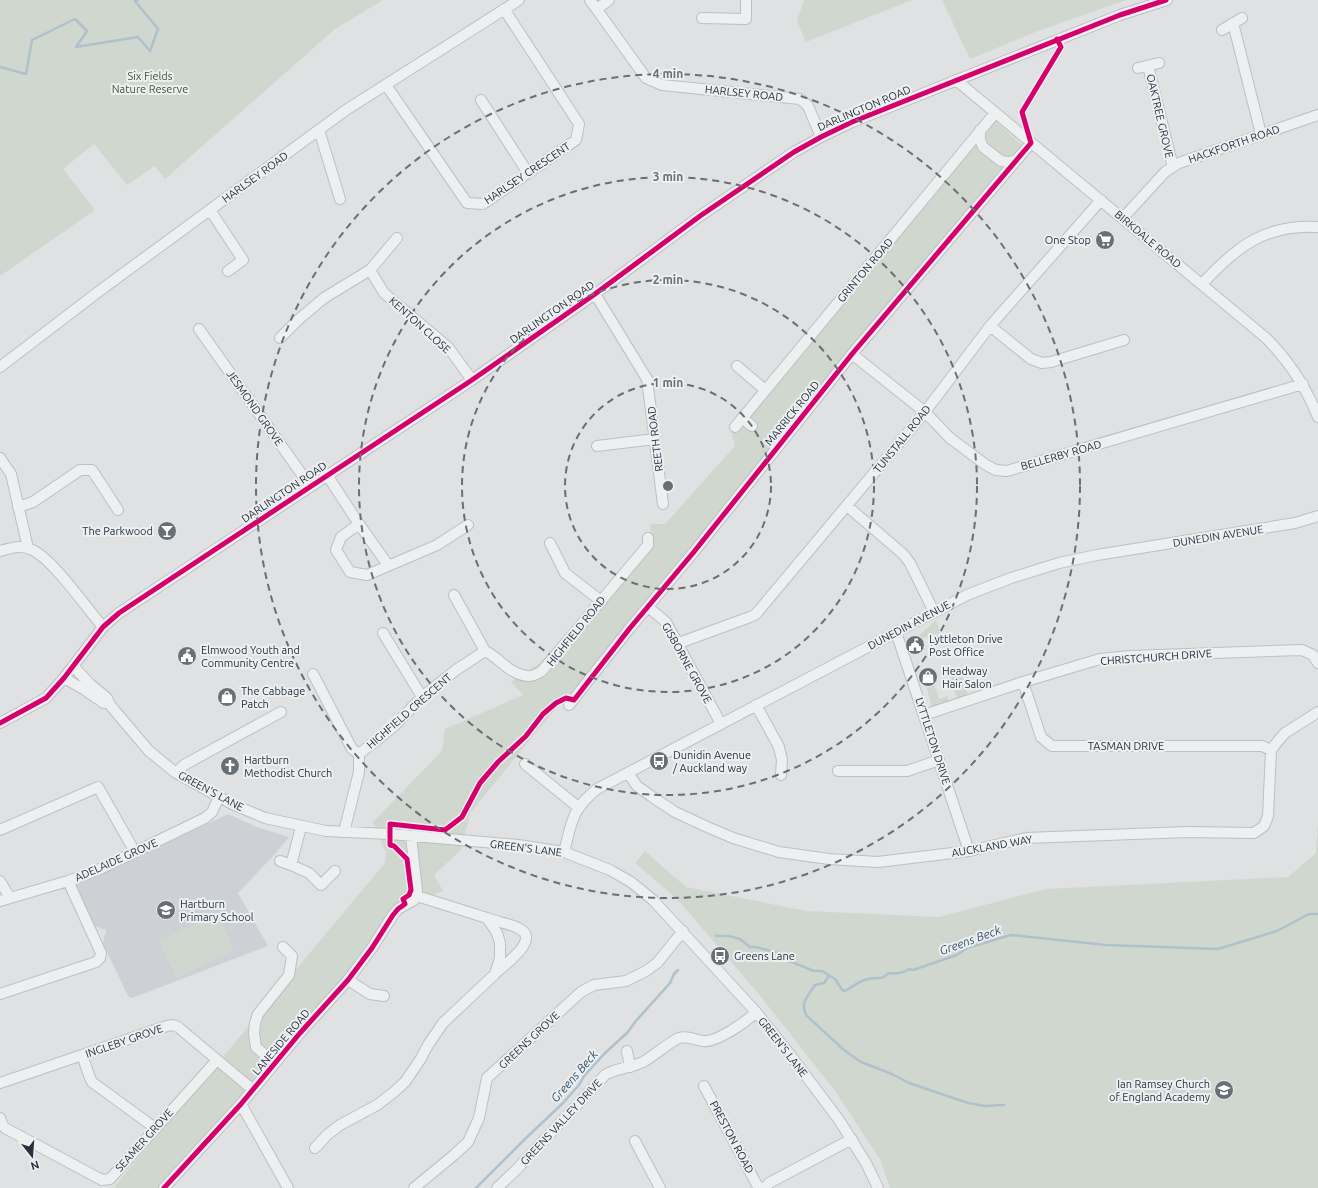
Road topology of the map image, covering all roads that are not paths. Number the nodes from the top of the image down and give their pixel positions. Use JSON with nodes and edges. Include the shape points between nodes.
{"nodes":[{"id":1,"x":519,"y":0,"type":"edge"},
{"id":2,"x":590,"y":0,"type":"edge"},
{"id":3,"x":609,"y":0,"type":"edge"},
{"id":4,"x":746,"y":0,"type":"edge"},
{"id":5,"x":1167,"y":0,"type":"edge"},
{"id":6,"x":504,"y":9,"type":"junction"},
{"id":7,"x":597,"y":9,"type":"junction"},
{"id":8,"x":702,"y":18,"type":"dead end"},
{"id":9,"x":1242,"y":18,"type":"dead end"},
{"id":10,"x":1233,"y":23,"type":"junction"},
{"id":11,"x":1222,"y":30,"type":"dead end"},
{"id":12,"x":1159,"y":63,"type":"dead end"},
{"id":13,"x":1148,"y":66,"type":"junction"},
{"id":14,"x":1138,"y":68,"type":"dead end"},
{"id":15,"x":956,"y":80,"type":"junction"},
{"id":16,"x":386,"y":85,"type":"junction"},
{"id":17,"x":481,"y":100,"type":"dead end"},
{"id":18,"x":995,"y":113,"type":"junction"},
{"id":19,"x":1318,"y":115,"type":"edge"},
{"id":20,"x":319,"y":130,"type":"junction"},
{"id":21,"x":980,"y":130,"type":"junction"},
{"id":22,"x":1261,"y":134,"type":"junction"},
{"id":23,"x":820,"y":137,"type":"junction"},
{"id":24,"x":1031,"y":143,"type":"junction"},
{"id":25,"x":1017,"y":160,"type":"junction"},
{"id":26,"x":1173,"y":167,"type":"junction"},
{"id":27,"x":528,"y":174,"type":"junction"},
{"id":28,"x":340,"y":199,"type":"dead end"},
{"id":29,"x":1101,"y":200,"type":"junction"},
{"id":30,"x":210,"y":210,"type":"junction"},
{"id":31,"x":1123,"y":218,"type":"junction"},
{"id":32,"x":1318,"y":227,"type":"edge"},
{"id":33,"x":397,"y":238,"type":"dead end"},
{"id":34,"x":370,"y":270,"type":"junction"},
{"id":35,"x":228,"y":271,"type":"dead end"},
{"id":36,"x":1202,"y":284,"type":"junction"},
{"id":37,"x":595,"y":294,"type":"junction"},
{"id":38,"x":990,"y":326,"type":"junction"},
{"id":39,"x":199,"y":329,"type":"dead end"},
{"id":40,"x":280,"y":338,"type":"dead end"},
{"id":41,"x":1124,"y":340,"type":"dead end"},
{"id":42,"x":852,"y":354,"type":"junction"},
{"id":43,"x":737,"y":366,"type":"dead end"},
{"id":44,"x":0,"y":367,"type":"edge"},
{"id":45,"x":472,"y":380,"type":"junction"},
{"id":46,"x":1302,"y":384,"type":"junction"},
{"id":47,"x":766,"y":390,"type":"junction"},
{"id":48,"x":925,"y":412,"type":"junction"},
{"id":49,"x":1318,"y":417,"type":"edge"},
{"id":50,"x":742,"y":418,"type":"junction"},
{"id":51,"x":752,"y":426,"type":"dead end"},
{"id":52,"x":735,"y":427,"type":"dead end"},
{"id":53,"x":655,"y":439,"type":"junction"},
{"id":54,"x":597,"y":446,"type":"dead end"},
{"id":55,"x":0,"y":458,"type":"edge"},
{"id":56,"x":327,"y":475,"type":"junction"},
{"id":57,"x":310,"y":486,"type":"junction"},
{"id":58,"x":663,"y":504,"type":"dead end"},
{"id":59,"x":847,"y":506,"type":"junction"},
{"id":60,"x":18,"y":507,"type":"junction"},
{"id":61,"x":118,"y":510,"type":"dead end"},
{"id":62,"x":1318,"y":516,"type":"edge"},
{"id":63,"x":359,"y":524,"type":"junction"},
{"id":64,"x":468,"y":525,"type":"dead end"},
{"id":65,"x":648,"y":538,"type":"dead end"},
{"id":66,"x":550,"y":543,"type":"dead end"},
{"id":67,"x":28,"y":548,"type":"junction"},
{"id":68,"x":0,"y":551,"type":"edge"},
{"id":69,"x":388,"y":565,"type":"junction"},
{"id":70,"x":454,"y":595,"type":"dead end"},
{"id":71,"x":601,"y":601,"type":"junction"},
{"id":72,"x":648,"y":606,"type":"junction"},
{"id":73,"x":934,"y":612,"type":"junction"},
{"id":74,"x":103,"y":627,"type":"junction"},
{"id":75,"x":896,"y":632,"type":"junction"},
{"id":76,"x":383,"y":633,"type":"dead end"},
{"id":77,"x":679,"y":643,"type":"junction"},
{"id":78,"x":485,"y":651,"type":"junction"},
{"id":79,"x":1318,"y":663,"type":"edge"},
{"id":80,"x":73,"y":666,"type":"junction"},
{"id":81,"x":313,"y":674,"type":"dead end"},
{"id":82,"x":64,"y":678,"type":"junction"},
{"id":83,"x":1023,"y":682,"type":"junction"},
{"id":84,"x":422,"y":697,"type":"junction"},
{"id":85,"x":570,"y":700,"type":"dead end"},
{"id":86,"x":110,"y":705,"type":"junction"},
{"id":87,"x":756,"y":705,"type":"junction"},
{"id":88,"x":281,"y":712,"type":"dead end"},
{"id":89,"x":1318,"y":712,"type":"edge"},
{"id":90,"x":924,"y":715,"type":"junction"},
{"id":91,"x":0,"y":723,"type":"edge"},
{"id":92,"x":721,"y":724,"type":"junction"},
{"id":93,"x":1271,"y":750,"type":"junction"},
{"id":94,"x":359,"y":754,"type":"junction"},
{"id":95,"x":939,"y":760,"type":"junction"},
{"id":96,"x":525,"y":764,"type":"dead end"},
{"id":97,"x":838,"y":771,"type":"dead end"},
{"id":98,"x":176,"y":773,"type":"junction"},
{"id":99,"x":628,"y":773,"type":"junction"},
{"id":100,"x":781,"y":775,"type":"dead end"},
{"id":101,"x":220,"y":797,"type":"junction"},
{"id":102,"x":578,"y":807,"type":"junction"},
{"id":103,"x":301,"y":827,"type":"junction"},
{"id":104,"x":0,"y":830,"type":"edge"},
{"id":105,"x":344,"y":832,"type":"junction"},
{"id":106,"x":411,"y":836,"type":"junction"},
{"id":107,"x":969,"y":851,"type":"junction"},
{"id":108,"x":135,"y":852,"type":"junction"},
{"id":109,"x":564,"y":852,"type":"junction"},
{"id":110,"x":280,"y":861,"type":"dead end"},
{"id":111,"x":291,"y":865,"type":"junction"},
{"id":112,"x":335,"y":871,"type":"dead end"},
{"id":113,"x":0,"y":881,"type":"edge"},
{"id":114,"x":68,"y":881,"type":"junction"},
{"id":115,"x":417,"y":896,"type":"junction"},
{"id":116,"x":5,"y":899,"type":"edge"},
{"id":117,"x":487,"y":918,"type":"junction"},
{"id":118,"x":683,"y":932,"type":"junction"},
{"id":119,"x":283,"y":947,"type":"dead end"},
{"id":120,"x":495,"y":974,"type":"junction"},
{"id":121,"x":348,"y":980,"type":"junction"},
{"id":122,"x":0,"y":994,"type":"edge"},
{"id":123,"x":384,"y":996,"type":"dead end"},
{"id":124,"x":756,"y":1012,"type":"junction"},
{"id":125,"x":627,"y":1051,"type":"dead end"},
{"id":126,"x":82,"y":1055,"type":"junction"},
{"id":127,"x":217,"y":1060,"type":"junction"},
{"id":128,"x":274,"y":1063,"type":"junction"},
{"id":129,"x":630,"y":1067,"type":"junction"},
{"id":130,"x":0,"y":1083,"type":"edge"},
{"id":131,"x":704,"y":1086,"type":"dead end"},
{"id":132,"x":253,"y":1090,"type":"junction"},
{"id":133,"x":241,"y":1104,"type":"junction"},
{"id":134,"x":0,"y":1118,"type":"edge"},
{"id":135,"x":155,"y":1128,"type":"junction"},
{"id":136,"x":852,"y":1139,"type":"junction"},
{"id":137,"x":635,"y":1141,"type":"dead end"},
{"id":138,"x":315,"y":1148,"type":"dead end"},
{"id":139,"x":164,"y":1188,"type":"edge"},
{"id":140,"x":288,"y":1188,"type":"edge"},
{"id":141,"x":414,"y":1188,"type":"edge"},
{"id":142,"x":497,"y":1188,"type":"edge"},
{"id":143,"x":660,"y":1188,"type":"edge"},
{"id":144,"x":761,"y":1188,"type":"edge"},
{"id":145,"x":765,"y":1188,"type":"edge"},
{"id":146,"x":878,"y":1188,"type":"edge"}],
"edges":[{"from":1,"to":6,"type":"street","name":"HARLSEY ROAD"},
{"from":2,"to":7,"type":"street","name":"HARLSEY ROAD"},
{"from":3,"to":7,"type":"street"},
{"from":4,"to":8,"type":"street","via":[[746,19]]},
{"from":5,"to":15,"type":"street","name":"DARLINGTON ROAD","via":[[1120,15]]},
{"from":6,"to":16,"type":"street","name":"HARLSEY ROAD"},
{"from":6,"to":27,"type":"street","name":"HARLSEY CRESCENT","via":[[579,124],[576,140]]},
{"from":7,"to":23,"type":"street","name":"HARLSEY ROAD","via":[[646,78],[662,85],[800,99],[808,106]]},
{"from":9,"to":10,"type":"street"},
{"from":10,"to":11,"type":"street"},
{"from":10,"to":22,"type":"street"},
{"from":12,"to":13,"type":"street","name":"OAKTREE GROVE"},
{"from":13,"to":14,"type":"street","name":"OAKTREE GROVE"},
{"from":13,"to":26,"type":"street","name":"OAKTREE GROVE"},
{"from":15,"to":18,"type":"street","name":"BIRKDALE ROAD"},
{"from":15,"to":23,"type":"street","name":"DARLINGTON ROAD"},
{"from":16,"to":20,"type":"street","name":"HARLSEY ROAD"},
{"from":16,"to":27,"type":"street","name":"HARLSEY CRESCENT","via":[[467,203],[483,204]]},
{"from":17,"to":27,"type":"street"},
{"from":18,"to":21,"type":"street","name":"GRINTON ROAD"},
{"from":18,"to":24,"type":"street","name":"BIRKDALE ROAD"},
{"from":19,"to":22,"type":"street","name":"HACKFORTH ROAD"},
{"from":20,"to":28,"type":"street"},
{"from":20,"to":30,"type":"street","name":"HARLSEY ROAD"},
{"from":21,"to":25,"type":"street","via":[[983,147],[1001,161]]},
{"from":21,"to":47,"type":"street","name":"GRINTON ROAD"},
{"from":22,"to":26,"type":"street","name":"HACKFORTH ROAD","via":[[1186,159]]},
{"from":23,"to":37,"type":"street","name":"DARLINGTON ROAD","via":[[700,216]]},
{"from":24,"to":25,"type":"street","name":"MARRICK ROAD"},
{"from":24,"to":29,"type":"street","name":"BIRKDALE ROAD"},
{"from":25,"to":42,"type":"street","name":"MARRICK ROAD"},
{"from":26,"to":31,"type":"street","name":"HACKFORTH ROAD","via":[[1165,172]]},
{"from":29,"to":31,"type":"street","name":"BIRKDALE ROAD"},
{"from":29,"to":38,"type":"street","name":"TUNSTALL ROAD"},
{"from":30,"to":35,"type":"street","via":[[243,260]]},
{"from":30,"to":44,"type":"street","name":"HARLSEY ROAD"},
{"from":31,"to":36,"type":"street","name":"BIRKDALE ROAD"},
{"from":32,"to":36,"type":"street","via":[[1286,228],[1257,237],[1233,253]]},
{"from":33,"to":34,"type":"street"},
{"from":34,"to":40,"type":"street","via":[[324,298]]},
{"from":34,"to":45,"type":"street","name":"KENTON CLOSE","via":[[384,293],[448,347]]},
{"from":36,"to":46,"type":"street","name":"BIRKDALE ROAD","via":[[1281,353]]},
{"from":37,"to":45,"type":"street","name":"DARLINGTON ROAD"},
{"from":37,"to":53,"type":"street","name":"REETH ROAD","via":[[648,379]]},
{"from":38,"to":41,"type":"street","via":[[1031,359],[1042,363]]},
{"from":38,"to":48,"type":"street","name":"TUNSTALL ROAD"},
{"from":39,"to":57,"type":"street","name":"JESMOND GROVE"},
{"from":42,"to":48,"type":"street","name":"BELLERBY ROAD"},
{"from":42,"to":72,"type":"street","name":"MARRICK ROAD"},
{"from":43,"to":47,"type":"street"},
{"from":45,"to":56,"type":"street","name":"DARLINGTON ROAD"},
{"from":46,"to":48,"type":"street","name":"BELLERBY ROAD","via":[[1007,471],[996,470],[986,465],[950,438]]},
{"from":46,"to":49,"type":"street","name":"BIRKDALE ROAD"},
{"from":47,"to":50,"type":"street","name":"GRINTON ROAD"},
{"from":48,"to":59,"type":"street","name":"TUNSTALL ROAD"},
{"from":50,"to":51,"type":"street"},
{"from":50,"to":52,"type":"street","name":"GRINTON ROAD"},
{"from":53,"to":54,"type":"street"},
{"from":53,"to":58,"type":"street","name":"REETH ROAD"},
{"from":55,"to":60,"type":"street","via":[[11,474]]},
{"from":56,"to":57,"type":"street","name":"DARLINGTON ROAD"},
{"from":56,"to":63,"type":"street"},
{"from":57,"to":74,"type":"street","name":"DARLINGTON ROAD","via":[[119,613]]},
{"from":59,"to":73,"type":"street","via":[[903,554]]},
{"from":59,"to":77,"type":"street","name":"TUNSTALL ROAD","via":[[756,614]]},
{"from":60,"to":61,"type":"street","via":[[33,502],[80,470],[92,470]]},
{"from":60,"to":67,"type":"street"},
{"from":62,"to":73,"type":"street","name":"DUNEDIN AVENUE","via":[[1296,524],[1059,563],[967,595]]},
{"from":63,"to":69,"type":"street"},
{"from":63,"to":69,"type":"street","via":[[341,537],[336,550],[350,572],[367,575]]},
{"from":64,"to":69,"type":"street","via":[[436,545]]},
{"from":65,"to":71,"type":"street","name":"HIGHFIELD ROAD","via":[[648,545]]},
{"from":66,"to":71,"type":"street","via":[[565,573]]},
{"from":67,"to":68,"type":"street","via":[[18,547]]},
{"from":67,"to":74,"type":"street","via":[[38,552],[54,567]]},
{"from":70,"to":78,"type":"street"},
{"from":71,"to":78,"type":"street","name":"HIGHFIELD ROAD","via":[[542,671],[529,677],[514,673]]},
{"from":72,"to":77,"type":"street","name":"GISBORNE GROVE","via":[[666,622]]},
{"from":72,"to":85,"type":"street","name":"MARRICK ROAD"},
{"from":73,"to":75,"type":"street","name":"DUNEDIN AVENUE"},
{"from":74,"to":80,"type":"street","name":"DARLINGTON ROAD"},
{"from":75,"to":87,"type":"street","name":"DUNEDIN AVENUE"},
{"from":75,"to":90,"type":"street","name":"LYTTLETON DRIVE"},
{"from":76,"to":84,"type":"street"},
{"from":77,"to":92,"type":"street","name":"GISBORNE GROVE"},
{"from":78,"to":84,"type":"street","name":"HIGHFIELD CRESCENT"},
{"from":79,"to":83,"type":"street","name":"CHRISTCHURCH DRIVE","via":[[1312,655],[1302,650],[1130,656],[1100,659]]},
{"from":80,"to":82,"type":"street","name":"DARLINGTON ROAD"},
{"from":80,"to":86,"type":"street","name":"GREEN'S LANE","via":[[107,698]]},
{"from":81,"to":94,"type":"street","via":[[352,749]]},
{"from":82,"to":86,"type":"street","name":"GREEN'S LANE"},
{"from":82,"to":91,"type":"street","name":"DARLINGTON ROAD","via":[[46,698]]},
{"from":83,"to":90,"type":"street","name":"CHRISTCHURCH DRIVE"},
{"from":83,"to":93,"type":"street","name":"TASMAN DRIVE","via":[[1041,737],[1052,746],[1262,746]]},
{"from":84,"to":94,"type":"street","name":"HIGHFIELD CRESCENT","via":[[393,727]]},
{"from":86,"to":98,"type":"street","name":"GREEN'S LANE","via":[[152,755]]},
{"from":87,"to":92,"type":"street","name":"DUNEDIN AVENUE"},
{"from":87,"to":100,"type":"street","via":[[779,747],[782,760]]},
{"from":88,"to":98,"type":"street","via":[[184,765]]},
{"from":89,"to":93,"type":"street","via":[[1285,733]]},
{"from":90,"to":95,"type":"street","name":"LYTTLETON DRIVE"},
{"from":92,"to":99,"type":"street","name":"DUNEDIN AVENUE"},
{"from":93,"to":107,"type":"street","name":"AUCKLAND WAY","via":[[1268,816],[1264,826],[1254,833],[1187,832],[1026,838]]},
{"from":94,"to":105,"type":"street","name":"HIGHFIELD CRESCENT","via":[[359,772]]},
{"from":95,"to":97,"type":"street","via":[[907,771]]},
{"from":95,"to":107,"type":"street","name":"LYTTLETON DRIVE"},
{"from":96,"to":102,"type":"street"},
{"from":98,"to":101,"type":"street","name":"GREEN'S LANE"},
{"from":99,"to":102,"type":"street","name":"DUNEDIN AVENUE","via":[[597,789]]},
{"from":99,"to":107,"type":"street","name":"AUCKLAND WAY","via":[[637,786],[674,812],[733,838],[779,852],[878,862]]},
{"from":101,"to":103,"type":"street","name":"GREEN'S LANE","via":[[265,818]]},
{"from":101,"to":108,"type":"street","name":"ADELAIDE GROVE","via":[[206,818]]},
{"from":102,"to":109,"type":"street","name":"DUNEDIN AVENUE","via":[[570,825]]},
{"from":103,"to":105,"type":"street","name":"GREEN'S LANE"},
{"from":103,"to":111,"type":"street"},
{"from":104,"to":108,"type":"street","via":[[98,788]]},
{"from":105,"to":106,"type":"street","name":"GREEN'S LANE"},
{"from":106,"to":109,"type":"street","name":"GREEN'S LANE","via":[[518,845]]},
{"from":106,"to":115,"type":"street"},
{"from":108,"to":114,"type":"street","name":"ADELAIDE GROVE"},
{"from":109,"to":118,"type":"street","name":"GREEN'S LANE","via":[[610,870],[631,882],[653,900]]},
{"from":110,"to":111,"type":"street"},
{"from":111,"to":112,"type":"street","via":[[309,873],[322,885]]},
{"from":113,"to":116,"type":"street"},
{"from":114,"to":116,"type":"street","name":"ADELAIDE GROVE"},
{"from":114,"to":122,"type":"street","via":[[101,953],[100,958],[96,962]]},
{"from":115,"to":117,"type":"street"},
{"from":115,"to":121,"type":"street","name":"LANESIDE ROAD","via":[[398,909]]},
{"from":117,"to":120,"type":"street","via":[[500,943],[500,958]]},
{"from":117,"to":120,"type":"street","via":[[521,929],[526,941],[523,948]]},
{"from":118,"to":124,"type":"street","name":"GREEN'S LANE"},
{"from":118,"to":141,"type":"street","name":"GREENS GROVE","via":[[657,963],[646,971],[626,980],[594,985],[581,992],[497,1074],[487,1078],[479,1118],[468,1142]]},
{"from":119,"to":128,"type":"street","via":[[298,956],[289,975],[258,1014],[254,1034],[256,1047]]},
{"from":120,"to":138,"type":"street","via":[[443,1023],[408,1077],[394,1092],[340,1125]]},
{"from":121,"to":123,"type":"street","via":[[370,994]]},
{"from":121,"to":128,"type":"street","name":"LANESIDE ROAD"},
{"from":124,"to":129,"type":"street","name":"GREENS VALLEY DRIVE","via":[[742,1024],[715,1040],[708,1042],[687,1037],[678,1038],[644,1061]]},
{"from":124,"to":136,"type":"street","name":"GREEN'S LANE"},
{"from":125,"to":129,"type":"street"},
{"from":126,"to":127,"type":"street","name":"INGLEBY GROVE","via":[[173,1025]]},
{"from":126,"to":130,"type":"street","name":"INGLEBY GROVE"},
{"from":126,"to":135,"type":"street","via":[[92,1082]]},
{"from":127,"to":132,"type":"street","name":"INGLEBY GROVE"},
{"from":127,"to":135,"type":"street","name":"SEAMER GROVE"},
{"from":128,"to":132,"type":"street","name":"LANESIDE ROAD"},
{"from":129,"to":142,"type":"street","name":"GREENS VALLEY DRIVE","via":[[617,1069],[605,1075]]},
{"from":131,"to":144,"type":"street","name":"PRESTON ROAD","via":[[757,1185]]},
{"from":132,"to":133,"type":"street","name":"LANESIDE ROAD"},
{"from":133,"to":139,"type":"street","name":"LANESIDE ROAD"},
{"from":133,"to":140,"type":"street"},
{"from":134,"to":135,"type":"street","name":"SEAMER GROVE","via":[[6,1128],[102,1180],[110,1179]]},
{"from":136,"to":145,"type":"street","via":[[769,1183]]},
{"from":136,"to":146,"type":"street","name":"GREEN'S LANE"},
{"from":137,"to":143,"type":"street"}]}
